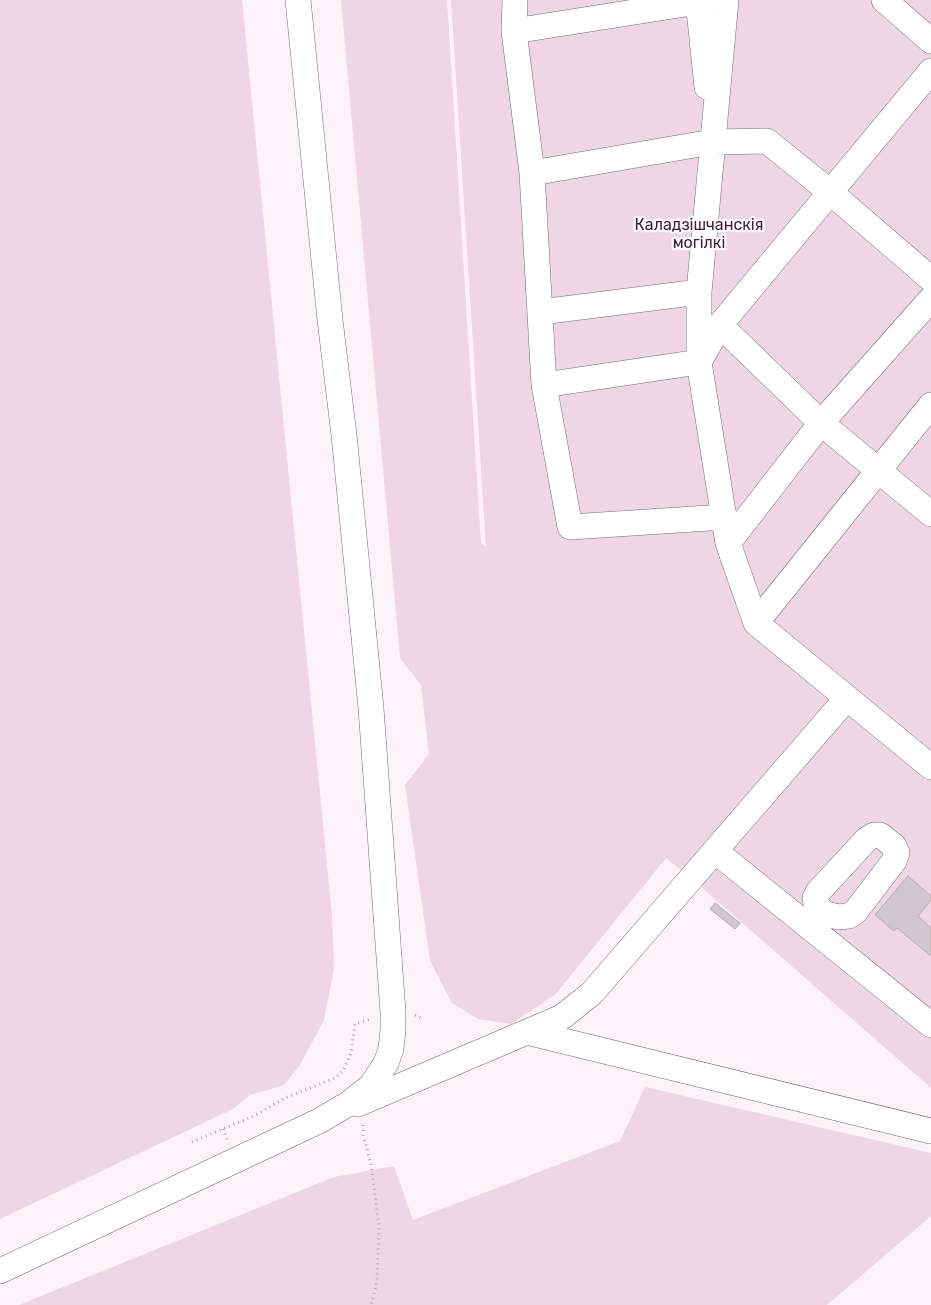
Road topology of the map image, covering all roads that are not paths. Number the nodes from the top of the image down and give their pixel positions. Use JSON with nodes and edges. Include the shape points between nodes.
{"nodes":[{"id":1,"x":298,"y":0,"type":"edge"},
{"id":2,"x":515,"y":0,"type":"edge"},
{"id":3,"x":726,"y":0,"type":"edge"},
{"id":4,"x":884,"y":0,"type":"edge"},
{"id":5,"x":706,"y":1,"type":"edge"},
{"id":6,"x":514,"y":31,"type":"junction"},
{"id":7,"x":931,"y":41,"type":"edge"},
{"id":8,"x":931,"y":71,"type":"edge"},
{"id":9,"x":712,"y":142,"type":"junction"},
{"id":10,"x":532,"y":173,"type":"junction"},
{"id":11,"x":830,"y":192,"type":"junction"},
{"id":12,"x":931,"y":279,"type":"edge"},
{"id":13,"x":699,"y":292,"type":"junction"},
{"id":14,"x":931,"y":299,"type":"edge"},
{"id":15,"x":541,"y":312,"type":"junction"},
{"id":16,"x":720,"y":325,"type":"junction"},
{"id":17,"x":699,"y":362,"type":"junction"},
{"id":18,"x":544,"y":385,"type":"junction"},
{"id":19,"x":931,"y":405,"type":"edge"},
{"id":20,"x":821,"y":423,"type":"junction"},
{"id":21,"x":878,"y":470,"type":"junction"},
{"id":22,"x":931,"y":514,"type":"edge"},
{"id":23,"x":725,"y":517,"type":"junction"},
{"id":24,"x":728,"y":543,"type":"junction"},
{"id":25,"x":756,"y":623,"type":"junction"},
{"id":26,"x":847,"y":698,"type":"junction"},
{"id":27,"x":931,"y":767,"type":"edge"},
{"id":28,"x":715,"y":851,"type":"junction"},
{"id":29,"x":931,"y":1024,"type":"edge"},
{"id":30,"x":527,"y":1032,"type":"junction"},
{"id":31,"x":319,"y":1122,"type":"junction"},
{"id":32,"x":931,"y":1131,"type":"edge"},
{"id":33,"x":0,"y":1271,"type":"edge"}],
"edges":[{"from":1,"to":31,"type":"street","via":[[371,708],[393,1030],[386,1063],[371,1086]]},
{"from":2,"to":6,"type":"street"},
{"from":3,"to":9,"type":"street"},
{"from":4,"to":7,"type":"street"},
{"from":5,"to":6,"type":"street"},
{"from":5,"to":9,"type":"street"},
{"from":6,"to":10,"type":"street"},
{"from":8,"to":11,"type":"street"},
{"from":9,"to":10,"type":"street"},
{"from":9,"to":11,"type":"street","via":[[767,141]]},
{"from":9,"to":13,"type":"street"},
{"from":10,"to":15,"type":"street"},
{"from":11,"to":12,"type":"street"},
{"from":11,"to":16,"type":"street"},
{"from":13,"to":15,"type":"street"},
{"from":13,"to":17,"type":"street"},
{"from":14,"to":20,"type":"street"},
{"from":15,"to":18,"type":"street"},
{"from":16,"to":17,"type":"street"},
{"from":16,"to":20,"type":"street"},
{"from":17,"to":18,"type":"street"},
{"from":17,"to":23,"type":"street"},
{"from":18,"to":23,"type":"street","via":[[570,527]]},
{"from":19,"to":21,"type":"street"},
{"from":20,"to":21,"type":"street"},
{"from":20,"to":24,"type":"street"},
{"from":21,"to":22,"type":"street"},
{"from":21,"to":25,"type":"street"},
{"from":23,"to":24,"type":"street"},
{"from":24,"to":25,"type":"street"},
{"from":25,"to":26,"type":"street"},
{"from":26,"to":27,"type":"street"},
{"from":26,"to":28,"type":"street"},
{"from":28,"to":29,"type":"street","via":[[817,921]]},
{"from":28,"to":30,"type":"street","via":[[592,993],[562,1016]]},
{"from":30,"to":31,"type":"street"},
{"from":30,"to":32,"type":"street"},
{"from":31,"to":33,"type":"street"}]}
